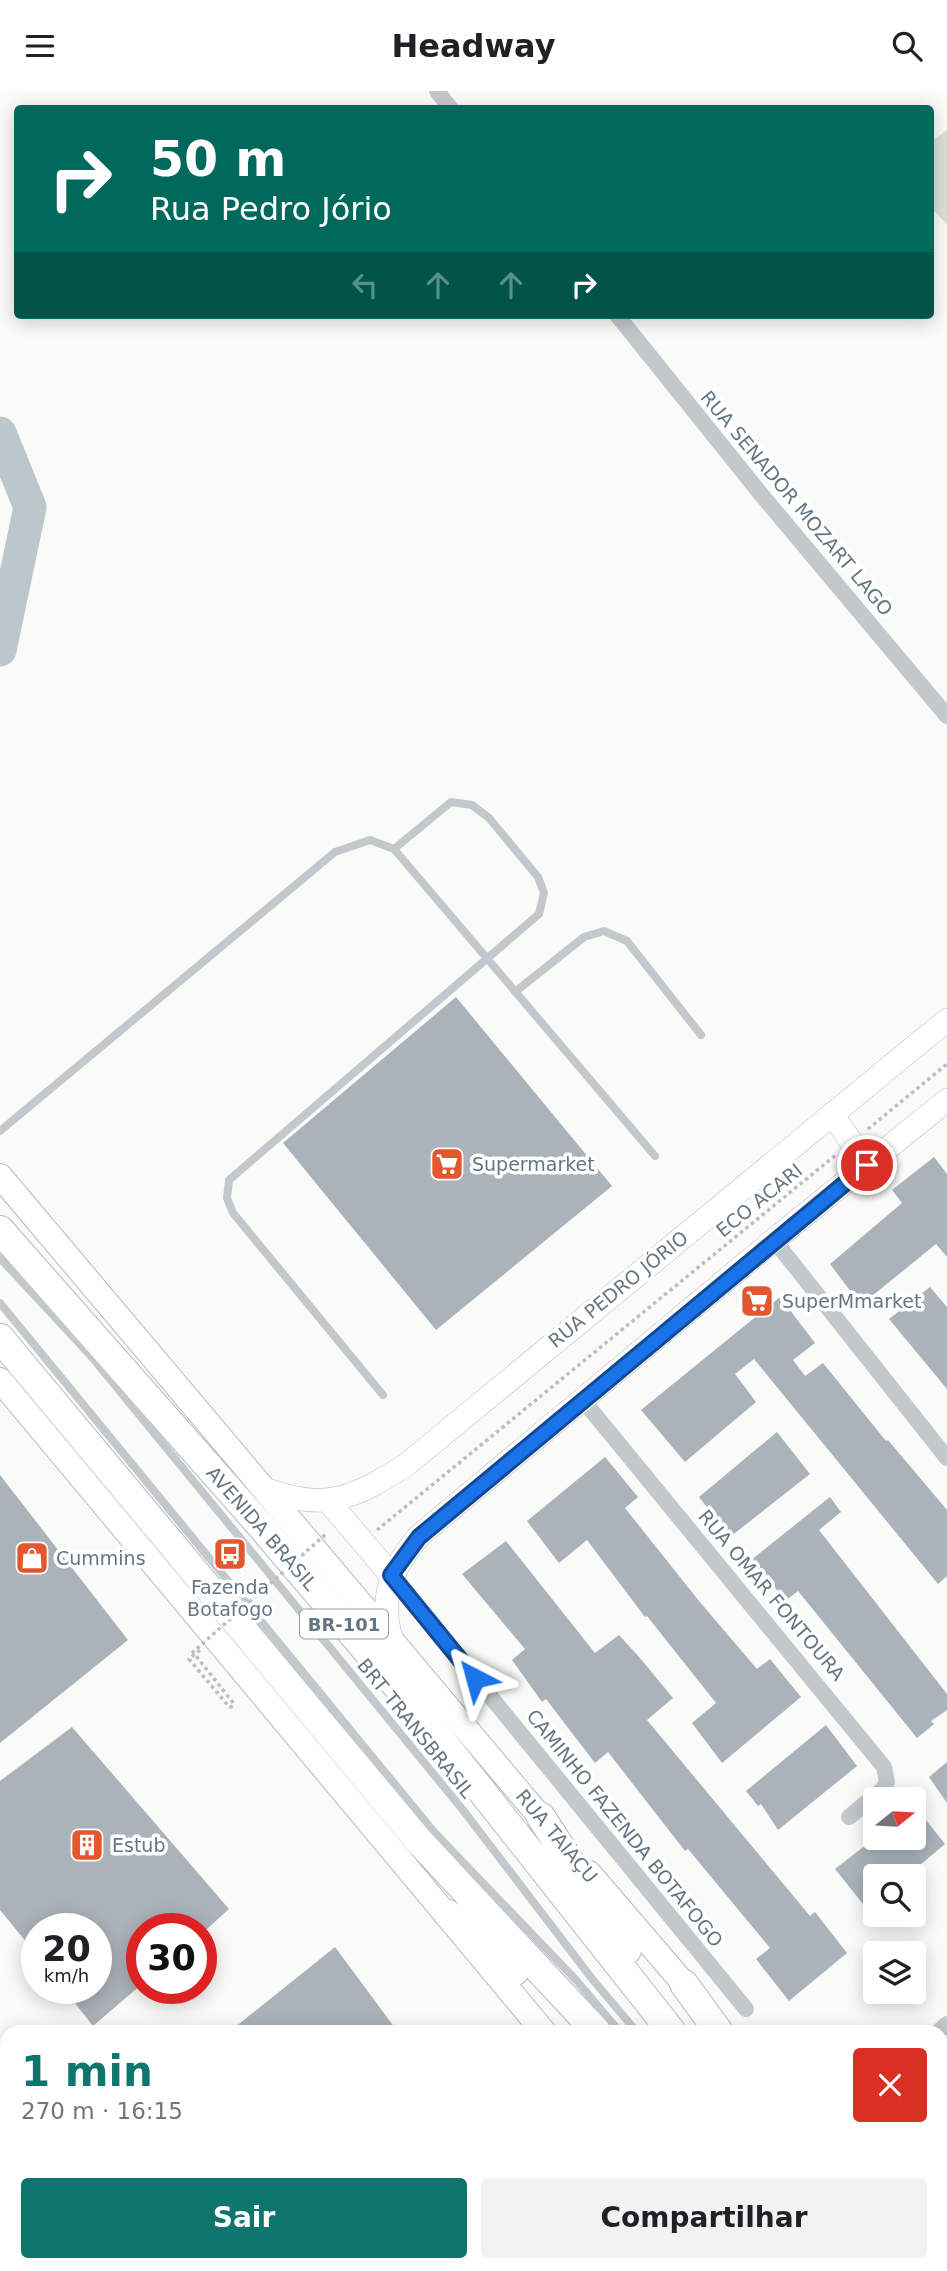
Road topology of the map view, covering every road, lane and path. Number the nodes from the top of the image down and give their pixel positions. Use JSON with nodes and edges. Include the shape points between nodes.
{"nodes":[{"id":1,"x":437,"y":91,"type":"edge"},
{"id":2,"x":448,"y":105,"type":"edge"},
{"id":3,"x":620,"y":319,"type":"edge"},
{"id":4,"x":947,"y":716,"type":"edge"},
{"id":5,"x":394,"y":849,"type":"junction"},
{"id":6,"x":486,"y":958,"type":"junction"},
{"id":7,"x":515,"y":992,"type":"junction"},
{"id":8,"x":947,"y":1020,"type":"edge"},
{"id":9,"x":701,"y":1035,"type":"dead end"},
{"id":10,"x":947,"y":1064,"type":"edge"},
{"id":11,"x":947,"y":1100,"type":"edge"},
{"id":12,"x":832,"y":1114,"type":"junction"},
{"id":13,"x":0,"y":1131,"type":"edge"},
{"id":14,"x":851,"y":1143,"type":"junction"},
{"id":15,"x":655,"y":1156,"type":"dead end"},
{"id":16,"x":867,"y":1165,"type":"junction"},
{"id":17,"x":0,"y":1176,"type":"edge"},
{"id":18,"x":0,"y":1230,"type":"edge"},
{"id":19,"x":774,"y":1240,"type":"junction"},
{"id":20,"x":0,"y":1258,"type":"edge"},
{"id":21,"x":0,"y":1303,"type":"edge"},
{"id":22,"x":0,"y":1338,"type":"edge"},
{"id":23,"x":0,"y":1380,"type":"edge"},
{"id":24,"x":383,"y":1395,"type":"dead end"},
{"id":25,"x":582,"y":1399,"type":"junction"},
{"id":26,"x":941,"y":1439,"type":"edge"},
{"id":27,"x":947,"y":1458,"type":"edge"},
{"id":28,"x":268,"y":1490,"type":"junction"},
{"id":29,"x":329,"y":1502,"type":"junction"},
{"id":30,"x":327,"y":1534,"type":"dead end"},
{"id":31,"x":362,"y":1543,"type":"junction"},
{"id":32,"x":391,"y":1575,"type":"junction"},
{"id":33,"x":391,"y":1638,"type":"junction"},
{"id":34,"x":230,"y":1708,"type":"dead end"},
{"id":35,"x":541,"y":1817,"type":"junction"},
{"id":36,"x":849,"y":1817,"type":"dead end"},
{"id":37,"x":448,"y":1914,"type":"junction"},
{"id":38,"x":684,"y":1985,"type":"junction"},
{"id":39,"x":746,"y":2009,"type":"dead end"},
{"id":40,"x":538,"y":2025,"type":"edge"},
{"id":41,"x":569,"y":2025,"type":"edge"},
{"id":42,"x":590,"y":2025,"type":"edge"},
{"id":43,"x":614,"y":2025,"type":"edge"},
{"id":44,"x":631,"y":2025,"type":"edge"},
{"id":45,"x":666,"y":2025,"type":"edge"},
{"id":46,"x":681,"y":2025,"type":"edge"},
{"id":47,"x":714,"y":2025,"type":"edge"},
{"id":48,"x":719,"y":2025,"type":"edge"}],
"edges":[{"from":1,"to":2,"type":"street"},
{"from":3,"to":4,"type":"street","name":"RUA SENADOR MOZART LAGO"},
{"from":5,"to":6,"type":"lane"},
{"from":5,"to":6,"type":"lane","via":[[451,802],[472,805],[489,818],[538,877],[544,893],[539,914]]},
{"from":5,"to":13,"type":"lane","via":[[370,839],[335,852]]},
{"from":6,"to":7,"type":"lane"},
{"from":6,"to":24,"type":"lane","via":[[229,1180],[227,1198],[233,1213]]},
{"from":7,"to":9,"type":"lane","via":[[584,937],[604,931],[627,941]]},
{"from":7,"to":15,"type":"lane"},
{"from":8,"to":12,"type":"main road","name":"RUA PEDRO JÓRIO"},
{"from":10,"to":14,"type":"path","name":"ECO ACARI"},
{"from":11,"to":16,"type":"main road"},
{"from":12,"to":14,"type":"main road"},
{"from":12,"to":29,"type":"main road","name":"RUA PEDRO JÓRIO","via":[[406,1465],[361,1492]]},
{"from":14,"to":16,"type":"main road"},
{"from":14,"to":31,"type":"path","name":"ECO ACARI"},
{"from":16,"to":19,"type":"main road"},
{"from":17,"to":28,"type":"main road","name":"AVENIDA BRASIL"},
{"from":18,"to":45,"type":"highway","name":"AVENIDA BRASIL","number":"BR-101","via":[[424,1718]]},
{"from":19,"to":25,"type":"main road"},
{"from":19,"to":26,"type":"street"},
{"from":20,"to":44,"type":"lane","name":"BRT TRANSBRASIL","via":[[100,1367],[455,1800]]},
{"from":21,"to":43,"type":"lane","via":[[434,1832]]},
{"from":22,"to":42,"type":"highway","via":[[418,1840]]},
{"from":23,"to":37,"type":"main road"},
{"from":25,"to":32,"type":"main road","via":[[419,1537]]},
{"from":25,"to":36,"type":"street","name":"RUA OMAR FONTOURA","via":[[884,1767],[887,1782],[883,1789]]},
{"from":26,"to":27,"type":"street"},
{"from":28,"to":29,"type":"main road","name":"RUA PEDRO JÓRIO"},
{"from":28,"to":33,"type":"main road","name":"AVENIDA BRASIL"},
{"from":29,"to":31,"type":"main road"},
{"from":30,"to":34,"type":"path","bridge":true,"via":[[193,1652],[234,1704]]},
{"from":31,"to":32,"type":"main road"},
{"from":32,"to":33,"type":"main road","via":[[386,1622]]},
{"from":32,"to":39,"type":"street","name":"CAMINHO FAZENDA BOTAFOGO"},
{"from":33,"to":35,"type":"main road","name":"RUA TAIAÇU"},
{"from":35,"to":38,"type":"main road","name":"RUA TAIAÇU"},
{"from":35,"to":46,"type":"highway"},
{"from":37,"to":40,"type":"main road"},
{"from":37,"to":41,"type":"highway","via":[[492,1948]]},
{"from":38,"to":47,"type":"highway"},
{"from":38,"to":48,"type":"main road","name":"RUA TAIAÇU"}]}
